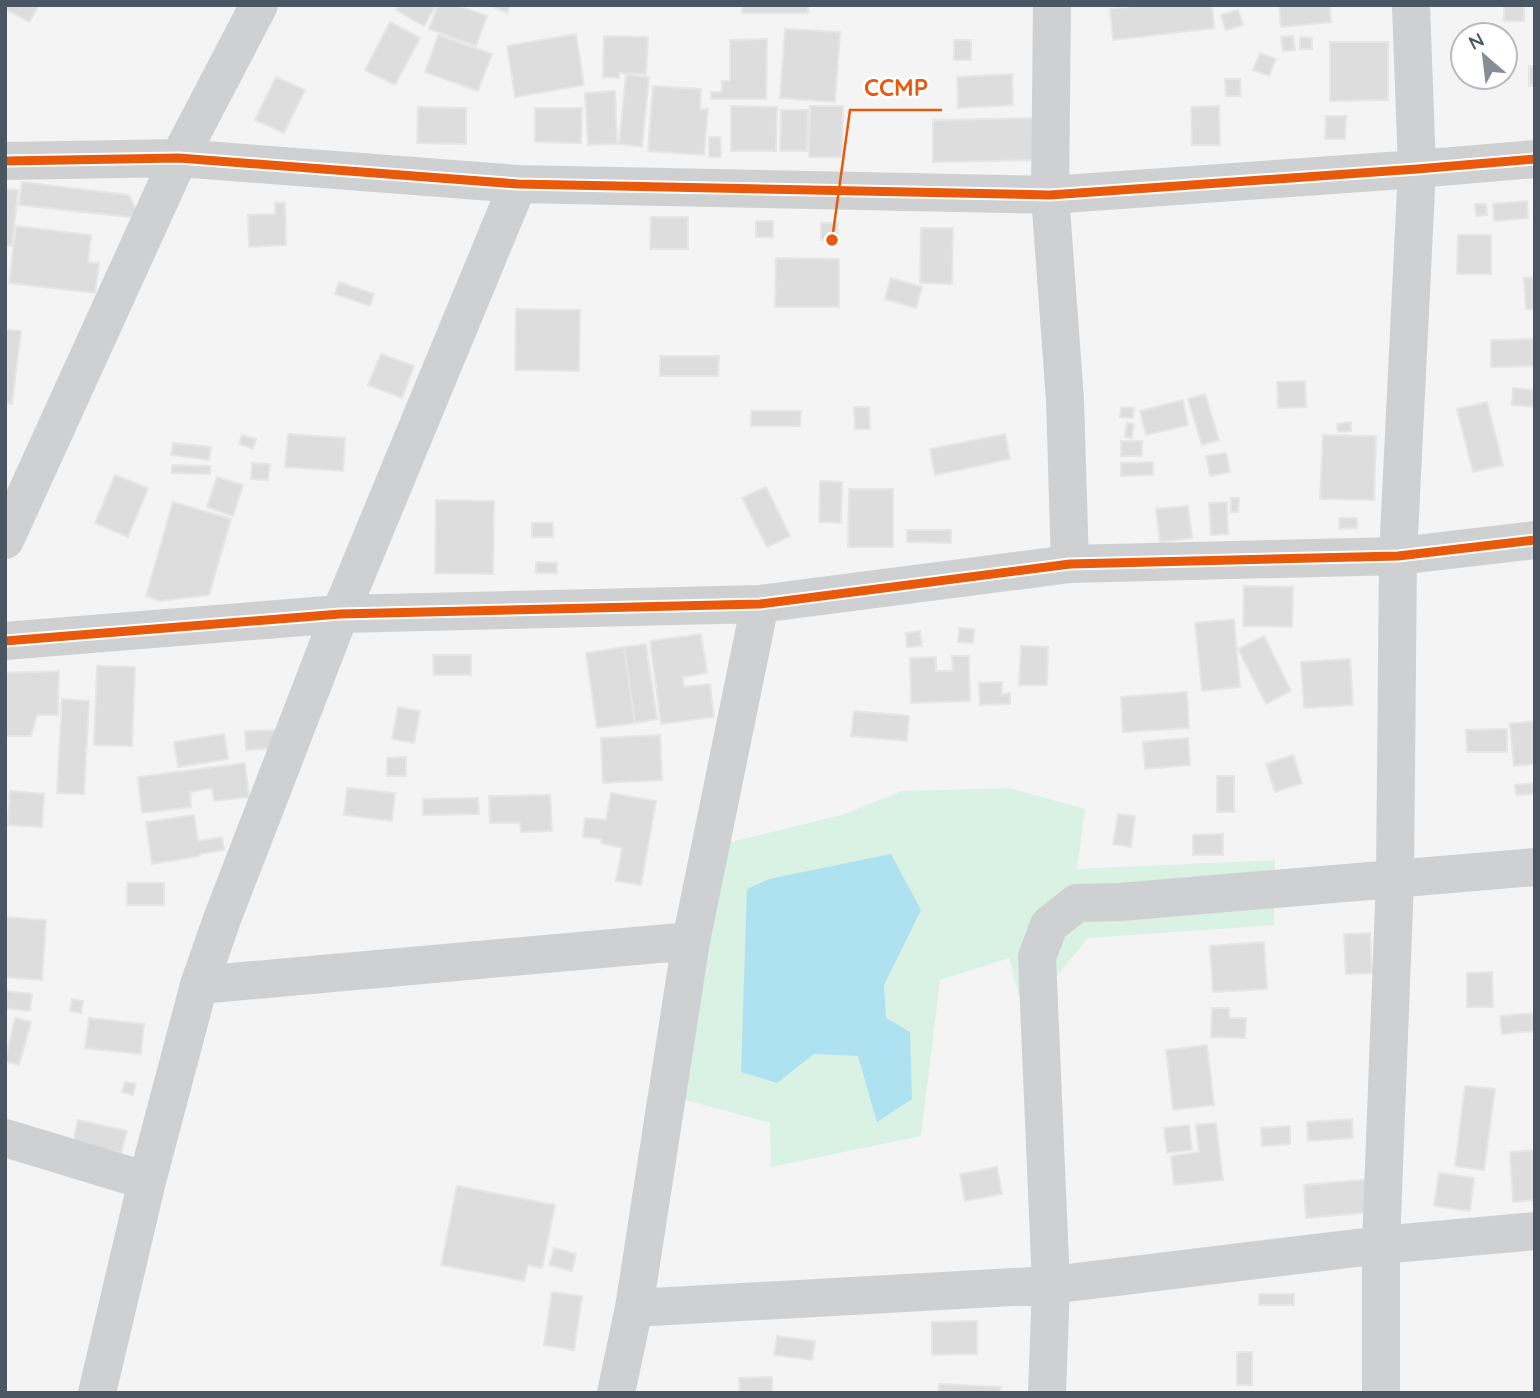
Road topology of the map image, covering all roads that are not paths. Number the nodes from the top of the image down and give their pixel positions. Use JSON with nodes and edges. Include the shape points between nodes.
{"nodes":[{"id":1,"x":260,"y":5,"type":"edge"},
{"id":2,"x":1052,"y":5,"type":"edge"},
{"id":3,"x":1410,"y":5,"type":"edge"},
{"id":4,"x":178,"y":158,"type":"junction"},
{"id":5,"x":1535,"y":159,"type":"edge"},
{"id":6,"x":5,"y":161,"type":"edge"},
{"id":7,"x":1418,"y":169,"type":"junction"},
{"id":8,"x":517,"y":184,"type":"junction"},
{"id":9,"x":1050,"y":195,"type":"junction"},
{"id":10,"x":5,"y":540,"type":"edge"},
{"id":11,"x":1535,"y":540,"type":"edge"},
{"id":12,"x":1398,"y":556,"type":"junction"},
{"id":13,"x":1070,"y":564,"type":"junction"},
{"id":14,"x":760,"y":604,"type":"junction"},
{"id":15,"x":340,"y":614,"type":"junction"},
{"id":16,"x":5,"y":641,"type":"edge"},
{"id":17,"x":1535,"y":867,"type":"edge"},
{"id":18,"x":1395,"y":879,"type":"junction"},
{"id":19,"x":691,"y":940,"type":"junction"},
{"id":20,"x":200,"y":985,"type":"junction"},
{"id":21,"x":5,"y":1138,"type":"edge"},
{"id":22,"x":147,"y":1181,"type":"junction"},
{"id":23,"x":1535,"y":1231,"type":"edge"},
{"id":24,"x":1381,"y":1245,"type":"junction"},
{"id":25,"x":1051,"y":1285,"type":"junction"},
{"id":26,"x":634,"y":1308,"type":"junction"},
{"id":27,"x":97,"y":1393,"type":"edge"},
{"id":28,"x":616,"y":1393,"type":"edge"},
{"id":29,"x":1047,"y":1393,"type":"edge"},
{"id":30,"x":1381,"y":1393,"type":"edge"}],
"edges":[{"from":1,"to":4,"type":"street"},
{"from":2,"to":9,"type":"street"},
{"from":3,"to":7,"type":"street"},
{"from":4,"to":6,"type":"street"},
{"from":4,"to":8,"type":"street"},
{"from":4,"to":10,"type":"street"},
{"from":5,"to":7,"type":"street"},
{"from":7,"to":9,"type":"street"},
{"from":7,"to":12,"type":"street"},
{"from":8,"to":9,"type":"street"},
{"from":8,"to":15,"type":"street"},
{"from":9,"to":13,"type":"street","via":[[1065,400]]},
{"from":11,"to":12,"type":"street"},
{"from":12,"to":13,"type":"street"},
{"from":12,"to":18,"type":"street"},
{"from":13,"to":14,"type":"street"},
{"from":14,"to":15,"type":"street"},
{"from":14,"to":19,"type":"street"},
{"from":15,"to":16,"type":"street"},
{"from":15,"to":20,"type":"street"},
{"from":17,"to":18,"type":"street"},
{"from":18,"to":24,"type":"street"},
{"from":18,"to":25,"type":"street","via":[[1077,904],[1049,925],[1037,957]]},
{"from":19,"to":20,"type":"street"},
{"from":19,"to":26,"type":"street"},
{"from":20,"to":22,"type":"street"},
{"from":21,"to":22,"type":"street"},
{"from":22,"to":27,"type":"street"},
{"from":23,"to":24,"type":"street"},
{"from":24,"to":25,"type":"street"},
{"from":24,"to":30,"type":"street"},
{"from":25,"to":26,"type":"street"},
{"from":25,"to":29,"type":"street"},
{"from":26,"to":28,"type":"street"}]}
